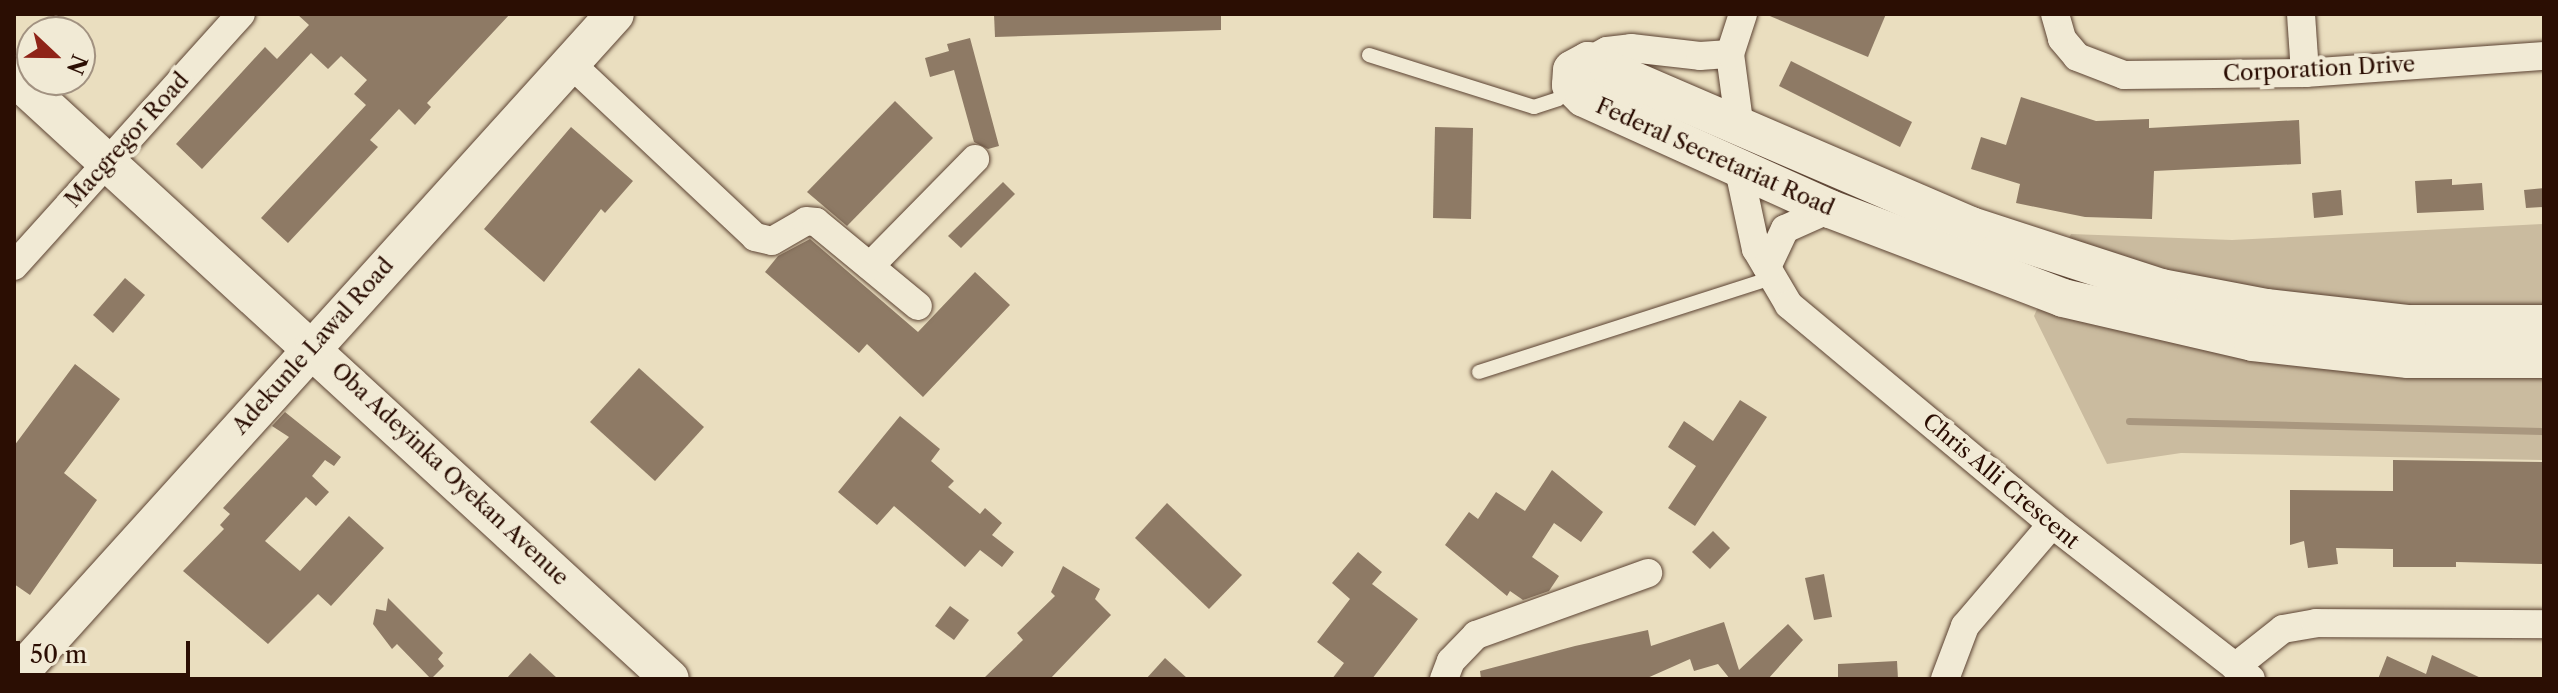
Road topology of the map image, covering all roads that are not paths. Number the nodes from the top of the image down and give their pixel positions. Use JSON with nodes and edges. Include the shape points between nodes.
{"nodes":[{"id":1,"x":241,"y":14,"type":"edge"},
{"id":2,"x":615,"y":14,"type":"edge"},
{"id":3,"x":1743,"y":14,"type":"edge"},
{"id":4,"x":2055,"y":14,"type":"edge"},
{"id":5,"x":2301,"y":14,"type":"edge"},
{"id":6,"x":1730,"y":54,"type":"junction"},
{"id":7,"x":1369,"y":55,"type":"dead end"},
{"id":8,"x":2544,"y":56,"type":"edge"},
{"id":9,"x":570,"y":63,"type":"junction"},
{"id":10,"x":1579,"y":73,"type":"junction"},
{"id":11,"x":2305,"y":73,"type":"junction"},
{"id":12,"x":14,"y":77,"type":"edge"},
{"id":13,"x":1740,"y":129,"type":"junction"},
{"id":14,"x":975,"y":159,"type":"dead end"},
{"id":15,"x":107,"y":163,"type":"junction"},
{"id":16,"x":1739,"y":170,"type":"junction"},
{"id":17,"x":1830,"y":209,"type":"junction"},
{"id":18,"x":14,"y":266,"type":"edge"},
{"id":19,"x":870,"y":266,"type":"junction"},
{"id":20,"x":1769,"y":272,"type":"junction"},
{"id":21,"x":918,"y":306,"type":"dead end"},
{"id":22,"x":2544,"y":324,"type":"edge"},
{"id":23,"x":312,"y":346,"type":"junction"},
{"id":24,"x":2544,"y":359,"type":"edge"},
{"id":25,"x":1479,"y":372,"type":"dead end"},
{"id":26,"x":2052,"y":524,"type":"junction"},
{"id":27,"x":1648,"y":573,"type":"dead end"},
{"id":28,"x":2544,"y":624,"type":"edge"},
{"id":29,"x":2243,"y":673,"type":"edge"},
{"id":30,"x":660,"y":676,"type":"edge"},
{"id":31,"x":14,"y":679,"type":"edge"},
{"id":32,"x":1444,"y":679,"type":"edge"},
{"id":33,"x":1945,"y":679,"type":"edge"}],
"edges":[{"from":1,"to":15,"type":"street","name":"Macgregor Road"},
{"from":2,"to":9,"type":"main road","name":"Adekunle Lawal Road"},
{"from":3,"to":6,"type":"street"},
{"from":4,"to":11,"type":"street","name":"Corporation Drive","via":[[2062,39],[2077,57],[2124,75]]},
{"from":5,"to":11,"type":"street"},
{"from":6,"to":10,"type":"street","via":[[1607,51]]},
{"from":6,"to":13,"type":"street"},
{"from":7,"to":10,"type":"lane","via":[[1534,107],[1558,99]]},
{"from":8,"to":11,"type":"street","name":"Corporation Drive"},
{"from":9,"to":19,"type":"street","via":[[755,237],[772,241],[811,221]]},
{"from":9,"to":23,"type":"main road","name":"Adekunle Lawal Road"},
{"from":10,"to":13,"type":"main road","name":"Federal Secretariat Road"},
{"from":10,"to":16,"type":"main road","name":"Federal Secretariat Road","via":[[1584,98]]},
{"from":12,"to":15,"type":"main road","name":"Oba Adeyinka Oyekan Avenue"},
{"from":13,"to":22,"type":"main road","name":"Federal Secretariat Road","via":[[1971,226],[2161,288],[2266,308],[2394,323]]},
{"from":14,"to":19,"type":"street"},
{"from":15,"to":18,"type":"street","name":"Macgregor Road"},
{"from":15,"to":23,"type":"main road","name":"Oba Adeyinka Oyekan Avenue"},
{"from":16,"to":17,"type":"main road","name":"Federal Secretariat Road"},
{"from":16,"to":20,"type":"street","name":"Chris Alli Crescent","via":[[1750,235]]},
{"from":17,"to":20,"type":"street","via":[[1785,229]]},
{"from":17,"to":24,"type":"main road","name":"Federal Secretariat Road","via":[[2063,298],[2155,323],[2364,356]]},
{"from":19,"to":21,"type":"street"},
{"from":20,"to":25,"type":"lane"},
{"from":20,"to":26,"type":"street","name":"Chris Alli Crescent","via":[[1789,305]]},
{"from":23,"to":30,"type":"main road","name":"Oba Adeyinka Oyekan Avenue"},
{"from":23,"to":31,"type":"main road","name":"Adekunle Lawal Road"},
{"from":26,"to":29,"type":"street","name":"Chris Alli Crescent"},
{"from":26,"to":33,"type":"street","via":[[1965,626]]},
{"from":27,"to":32,"type":"street","via":[[1476,635],[1451,661]]},
{"from":28,"to":29,"type":"street","via":[[2316,623],[2283,629]]}]}
